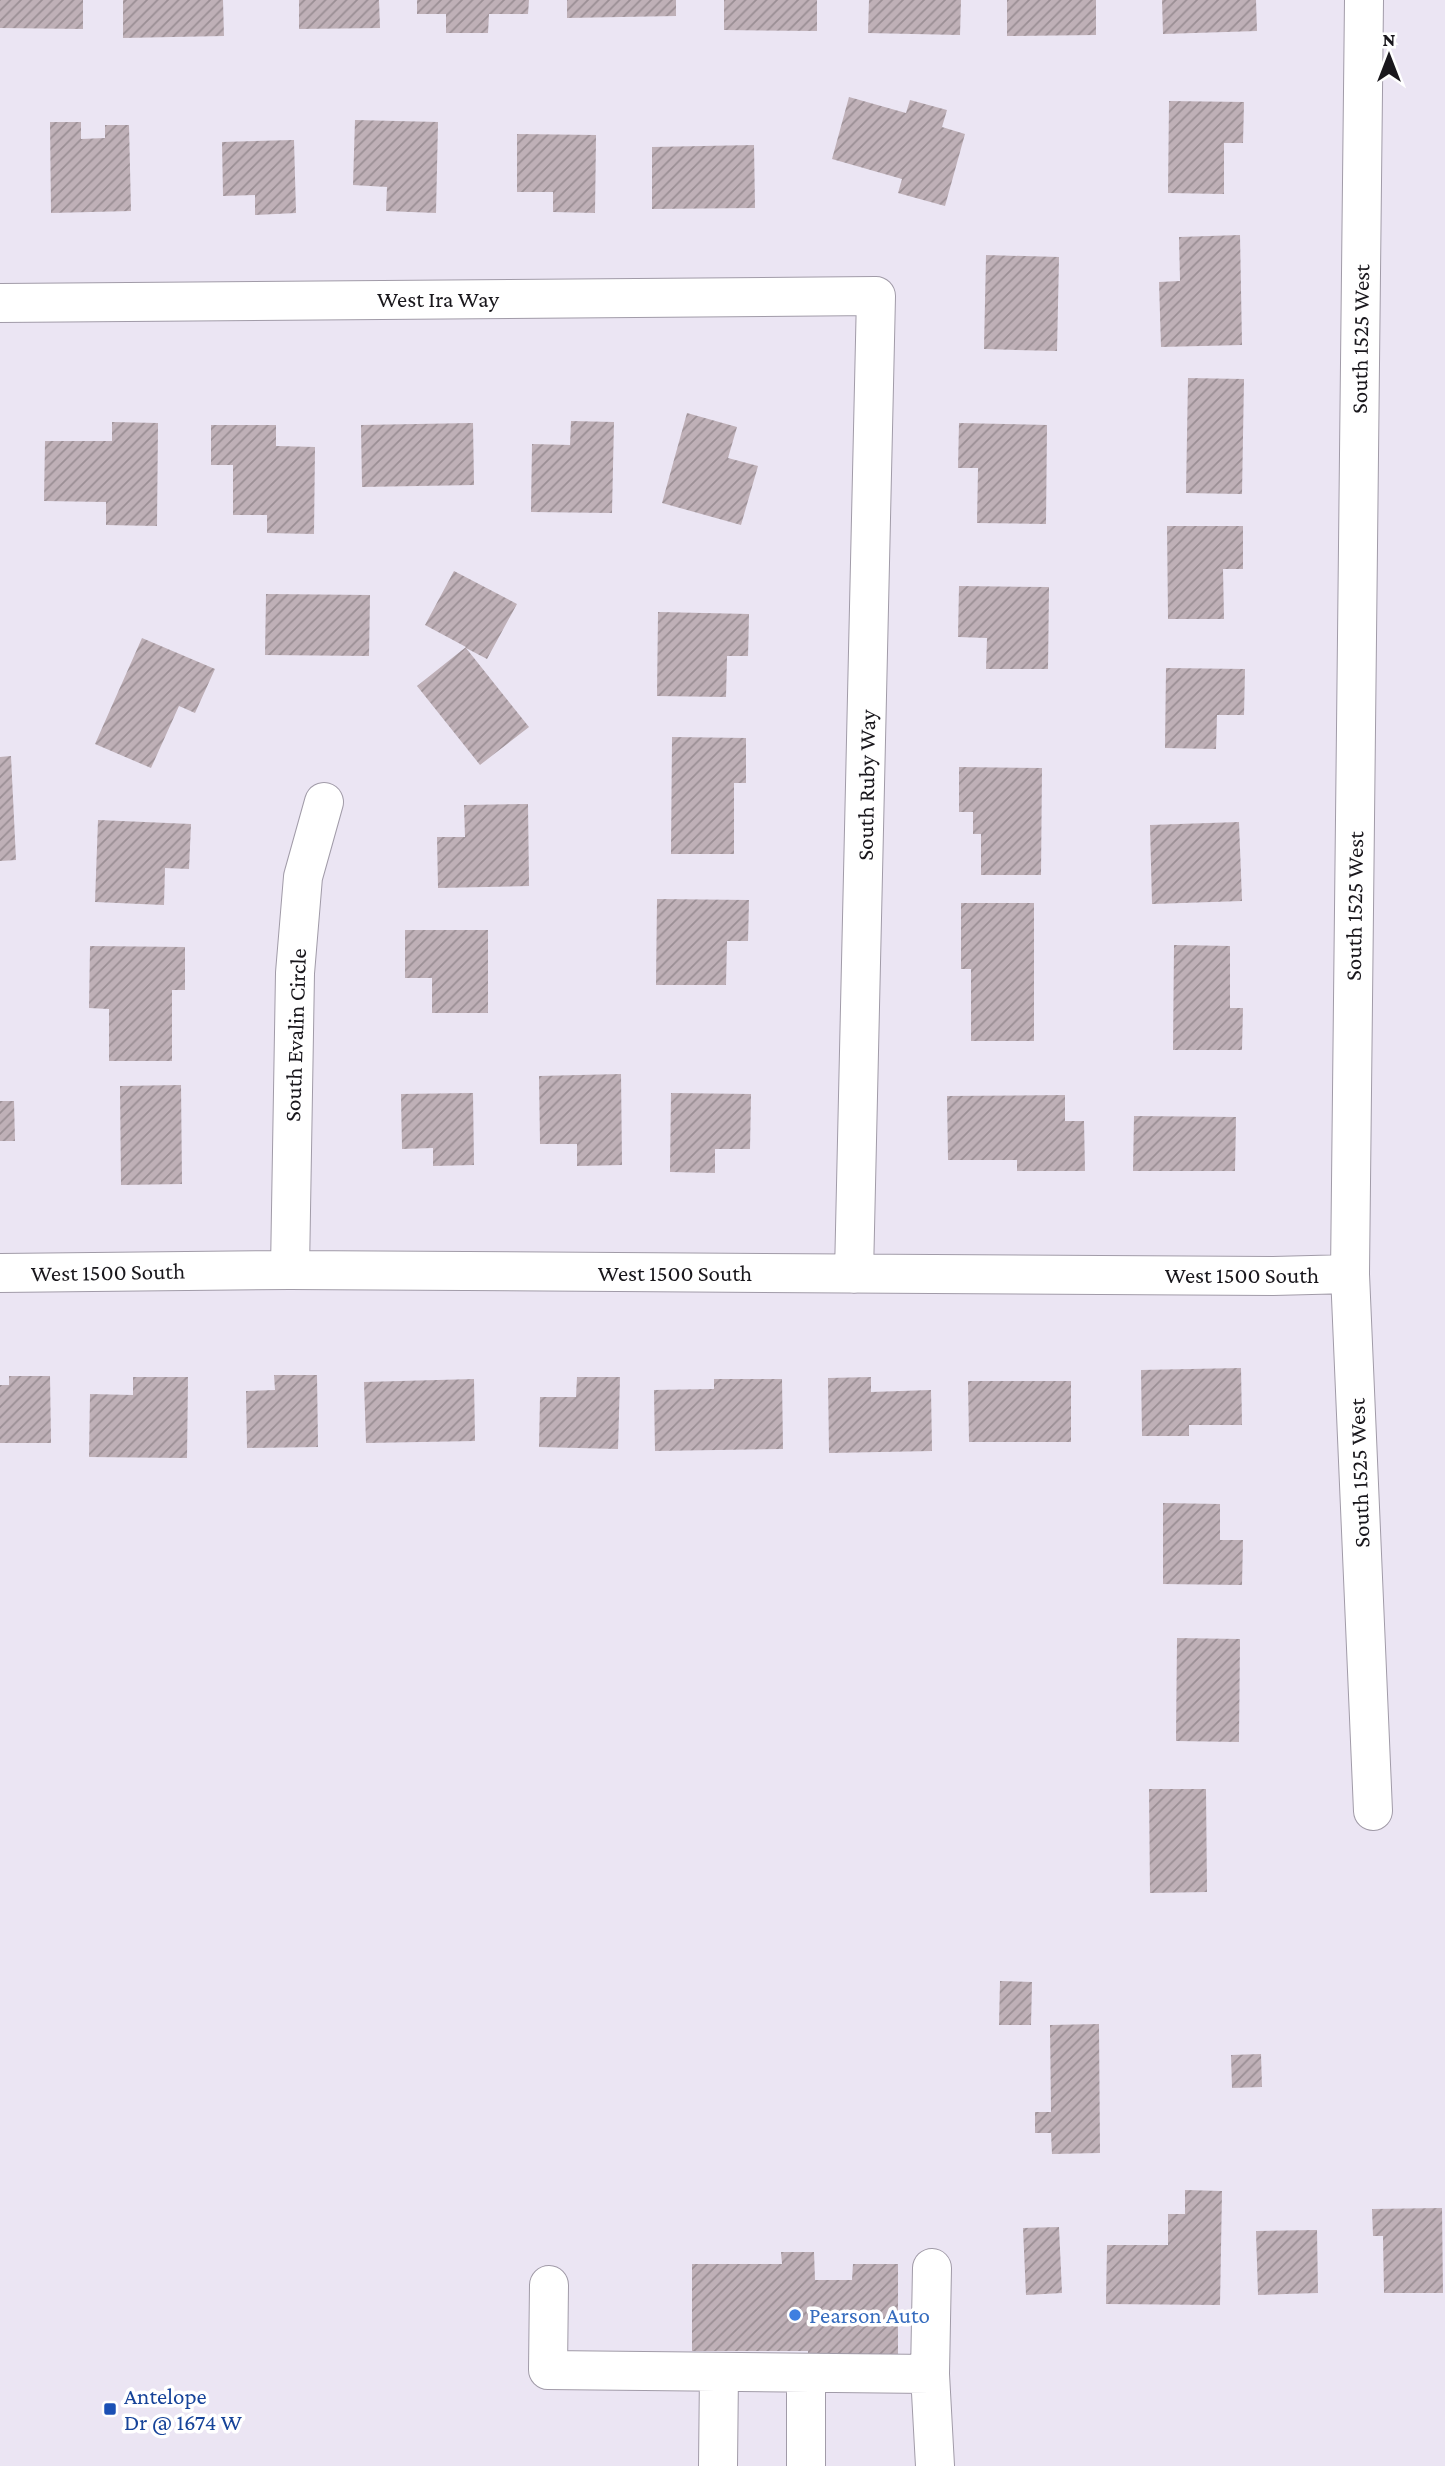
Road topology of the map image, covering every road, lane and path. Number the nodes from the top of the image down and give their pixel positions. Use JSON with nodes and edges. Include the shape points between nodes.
{"nodes":[{"id":1,"x":1363,"y":0,"type":"edge"},
{"id":2,"x":876,"y":296,"type":"joint"},
{"id":3,"x":0,"y":303,"type":"edge"},
{"id":4,"x":324,"y":802,"type":"dead end"},
{"id":5,"x":290,"y":1270,"type":"junction"},
{"id":6,"x":0,"y":1273,"type":"edge"},
{"id":7,"x":854,"y":1274,"type":"junction"},
{"id":8,"x":1350,"y":1274,"type":"junction"},
{"id":9,"x":1373,"y":1811,"type":"dead end"},
{"id":10,"x":932,"y":2268,"type":"dead end"},
{"id":11,"x":549,"y":2285,"type":"dead end"},
{"id":12,"x":719,"y":2372,"type":"junction"},
{"id":13,"x":806,"y":2374,"type":"junction"},
{"id":14,"x":930,"y":2374,"type":"junction"},
{"id":15,"x":718,"y":2466,"type":"edge"},
{"id":16,"x":806,"y":2466,"type":"edge"},
{"id":17,"x":935,"y":2466,"type":"edge"}],
"edges":[{"from":1,"to":8,"type":"street","name":"South 1525 West"},
{"from":2,"to":3,"type":"street","name":"West Ira Way"},
{"from":2,"to":7,"type":"street","name":"South Ruby Way"},
{"from":4,"to":5,"type":"street","name":"South Evalin Circle","via":[[303,877],[295,972]]},
{"from":5,"to":6,"type":"street","name":"West 1500 South"},
{"from":5,"to":7,"type":"street","name":"West 1500 South"},
{"from":7,"to":8,"type":"street","name":"West 1500 South"},
{"from":8,"to":9,"type":"street","name":"South 1525 West"},
{"from":10,"to":14,"type":"street"},
{"from":11,"to":12,"type":"street","via":[[548,2370]]},
{"from":12,"to":13,"type":"street"},
{"from":12,"to":15,"type":"street"},
{"from":13,"to":14,"type":"street"},
{"from":13,"to":16,"type":"street"},
{"from":14,"to":17,"type":"street"}]}
